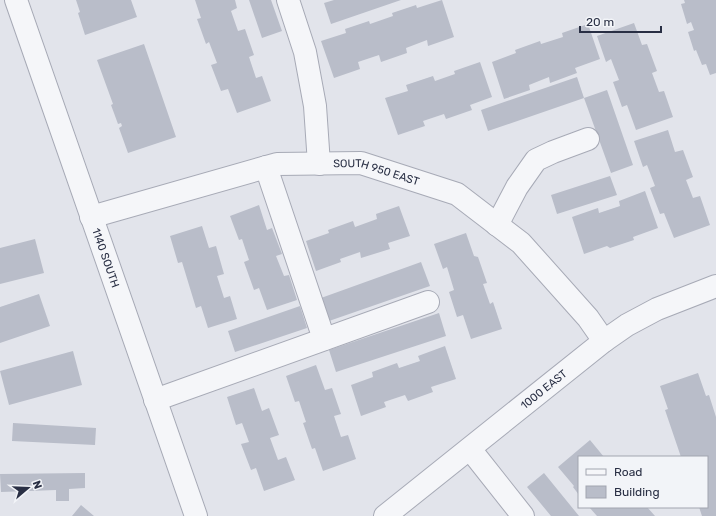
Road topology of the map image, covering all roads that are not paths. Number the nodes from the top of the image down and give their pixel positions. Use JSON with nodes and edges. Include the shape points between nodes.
{"nodes":[{"id":1,"x":16,"y":0,"type":"edge"},
{"id":2,"x":293,"y":2,"type":"edge"},
{"id":3,"x":588,"y":139,"type":"dead end"},
{"id":4,"x":319,"y":164,"type":"junction"},
{"id":5,"x":266,"y":167,"type":"junction"},
{"id":6,"x":91,"y":217,"type":"junction"},
{"id":7,"x":497,"y":225,"type":"junction"},
{"id":8,"x":716,"y":286,"type":"edge"},
{"id":9,"x":428,"y":302,"type":"dead end"},
{"id":10,"x":324,"y":339,"type":"junction"},
{"id":11,"x":604,"y":341,"type":"junction"},
{"id":12,"x":155,"y":400,"type":"junction"},
{"id":13,"x":470,"y":449,"type":"junction"},
{"id":14,"x":196,"y":516,"type":"edge"},
{"id":15,"x":385,"y":516,"type":"edge"},
{"id":16,"x":523,"y":516,"type":"edge"}],
"edges":[{"from":1,"to":6,"type":"street","name":"1140 SOUTH"},
{"from":2,"to":4,"type":"street","via":[[315,106]]},
{"from":3,"to":7,"type":"street","via":[[536,160],[517,186]]},
{"from":4,"to":5,"type":"street","name":"SOUTH 950 EAST","via":[[277,164]]},
{"from":4,"to":7,"type":"street","name":"SOUTH 950 EAST","via":[[361,163],[456,194]]},
{"from":5,"to":6,"type":"street","name":"SOUTH 950 EAST"},
{"from":5,"to":10,"type":"street"},
{"from":6,"to":12,"type":"street","name":"1140 SOUTH"},
{"from":7,"to":11,"type":"street","name":"SOUTH 950 EAST","via":[[521,243],[588,318]]},
{"from":8,"to":11,"type":"street","name":"1000 EAST","via":[[657,309]]},
{"from":9,"to":10,"type":"street"},
{"from":10,"to":12,"type":"street"},
{"from":11,"to":13,"type":"street","name":"1000 EAST"},
{"from":12,"to":14,"type":"street","name":"1140 SOUTH"},
{"from":13,"to":15,"type":"street","name":"1000 EAST"},
{"from":13,"to":16,"type":"street"}]}
